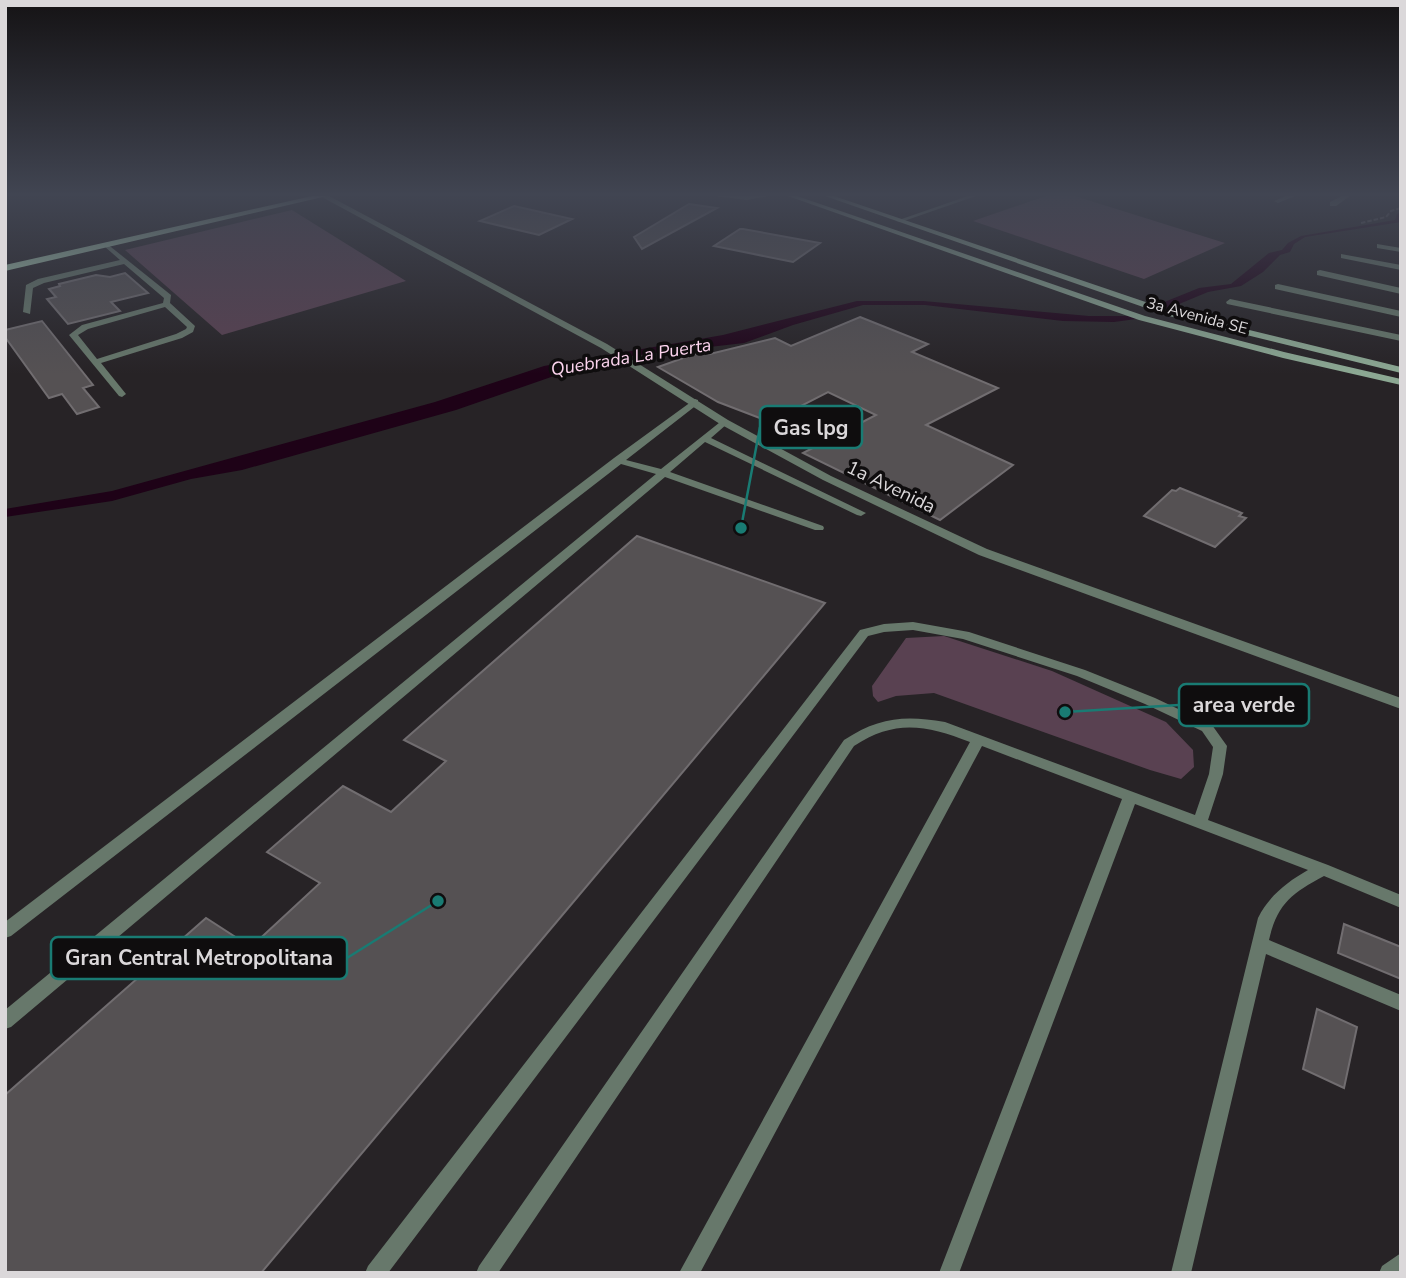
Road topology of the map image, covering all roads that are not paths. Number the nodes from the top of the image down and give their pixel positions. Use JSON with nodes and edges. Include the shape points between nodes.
{"nodes":[{"id":1,"x":59,"y":256,"type":"edge"},
{"id":2,"x":119,"y":256,"type":"edge"},
{"id":3,"x":436,"y":256,"type":"edge"},
{"id":4,"x":964,"y":256,"type":"edge"},
{"id":5,"x":1001,"y":256,"type":"edge"},
{"id":6,"x":1344,"y":256,"type":"dead end"},
{"id":7,"x":126,"y":261,"type":"junction"},
{"id":8,"x":5,"y":268,"type":"edge"},
{"id":9,"x":1401,"y":268,"type":"edge"},
{"id":10,"x":1320,"y":274,"type":"dead end"},
{"id":11,"x":1278,"y":287,"type":"dead end"},
{"id":12,"x":1401,"y":291,"type":"edge"},
{"id":13,"x":1230,"y":302,"type":"dead end"},
{"id":14,"x":166,"y":304,"type":"junction"},
{"id":15,"x":27,"y":312,"type":"dead end"},
{"id":16,"x":1401,"y":314,"type":"edge"},
{"id":17,"x":1401,"y":338,"type":"edge"},
{"id":18,"x":94,"y":362,"type":"junction"},
{"id":19,"x":1401,"y":370,"type":"edge"},
{"id":20,"x":1401,"y":382,"type":"edge"},
{"id":21,"x":122,"y":394,"type":"dead end"},
{"id":22,"x":695,"y":402,"type":"junction"},
{"id":23,"x":724,"y":422,"type":"junction"},
{"id":24,"x":704,"y":438,"type":"junction"},
{"id":25,"x":617,"y":460,"type":"junction"},
{"id":26,"x":661,"y":472,"type":"junction"},
{"id":27,"x":861,"y":513,"type":"dead end"},
{"id":28,"x":818,"y":528,"type":"dead end"},
{"id":29,"x":1401,"y":704,"type":"edge"},
{"id":30,"x":978,"y":740,"type":"junction"},
{"id":31,"x":1130,"y":797,"type":"junction"},
{"id":32,"x":1200,"y":823,"type":"junction"},
{"id":33,"x":1322,"y":869,"type":"junction"},
{"id":34,"x":1401,"y":902,"type":"edge"},
{"id":35,"x":5,"y":931,"type":"edge"},
{"id":36,"x":1260,"y":944,"type":"junction"},
{"id":37,"x":1401,"y":1003,"type":"edge"},
{"id":38,"x":5,"y":1021,"type":"edge"},
{"id":39,"x":1401,"y":1263,"type":"edge"},
{"id":40,"x":375,"y":1273,"type":"edge"},
{"id":41,"x":486,"y":1273,"type":"edge"},
{"id":42,"x":689,"y":1273,"type":"edge"},
{"id":43,"x":949,"y":1273,"type":"edge"},
{"id":44,"x":1181,"y":1273,"type":"edge"},
{"id":45,"x":1389,"y":1273,"type":"edge"}],
"edges":[{"from":1,"to":8,"type":"main road"},
{"from":2,"to":7,"type":"lane"},
{"from":3,"to":22,"type":"street","name":"1a Avenida","via":[[604,346]]},
{"from":4,"to":20,"type":"street","name":"3a Avenida SE","via":[[1142,318]]},
{"from":5,"to":19,"type":"street","name":"3a Avenida SE","via":[[1172,314]]},
{"from":6,"to":9,"type":"street"},
{"from":7,"to":14,"type":"lane","via":[[168,298]]},
{"from":7,"to":15,"type":"lane","via":[[29,287]]},
{"from":10,"to":12,"type":"street"},
{"from":11,"to":16,"type":"street"},
{"from":13,"to":17,"type":"street"},
{"from":14,"to":18,"type":"lane","via":[[85,327],[73,335]]},
{"from":14,"to":18,"type":"lane","via":[[190,330]]},
{"from":18,"to":21,"type":"lane"},
{"from":22,"to":23,"type":"street","name":"1a Avenida"},
{"from":22,"to":25,"type":"lane"},
{"from":23,"to":24,"type":"lane"},
{"from":23,"to":29,"type":"street","name":"1a Avenida","via":[[827,478],[982,552]]},
{"from":24,"to":26,"type":"lane"},
{"from":24,"to":27,"type":"lane"},
{"from":25,"to":26,"type":"lane"},
{"from":25,"to":35,"type":"lane"},
{"from":26,"to":28,"type":"lane"},
{"from":26,"to":38,"type":"lane"},
{"from":30,"to":31,"type":"lane"},
{"from":30,"to":41,"type":"lane","via":[[917,721],[891,722],[866,730],[849,743]]},
{"from":30,"to":42,"type":"lane"},
{"from":31,"to":32,"type":"lane"},
{"from":31,"to":43,"type":"lane"},
{"from":32,"to":33,"type":"lane"},
{"from":32,"to":40,"type":"lane","via":[[1220,746],[1206,728],[1081,673],[965,635],[913,626],[864,633]]},
{"from":33,"to":34,"type":"lane"},
{"from":33,"to":36,"type":"lane","via":[[1275,902]]},
{"from":36,"to":37,"type":"lane"},
{"from":36,"to":44,"type":"lane"},
{"from":39,"to":45,"type":"lane"}]}
